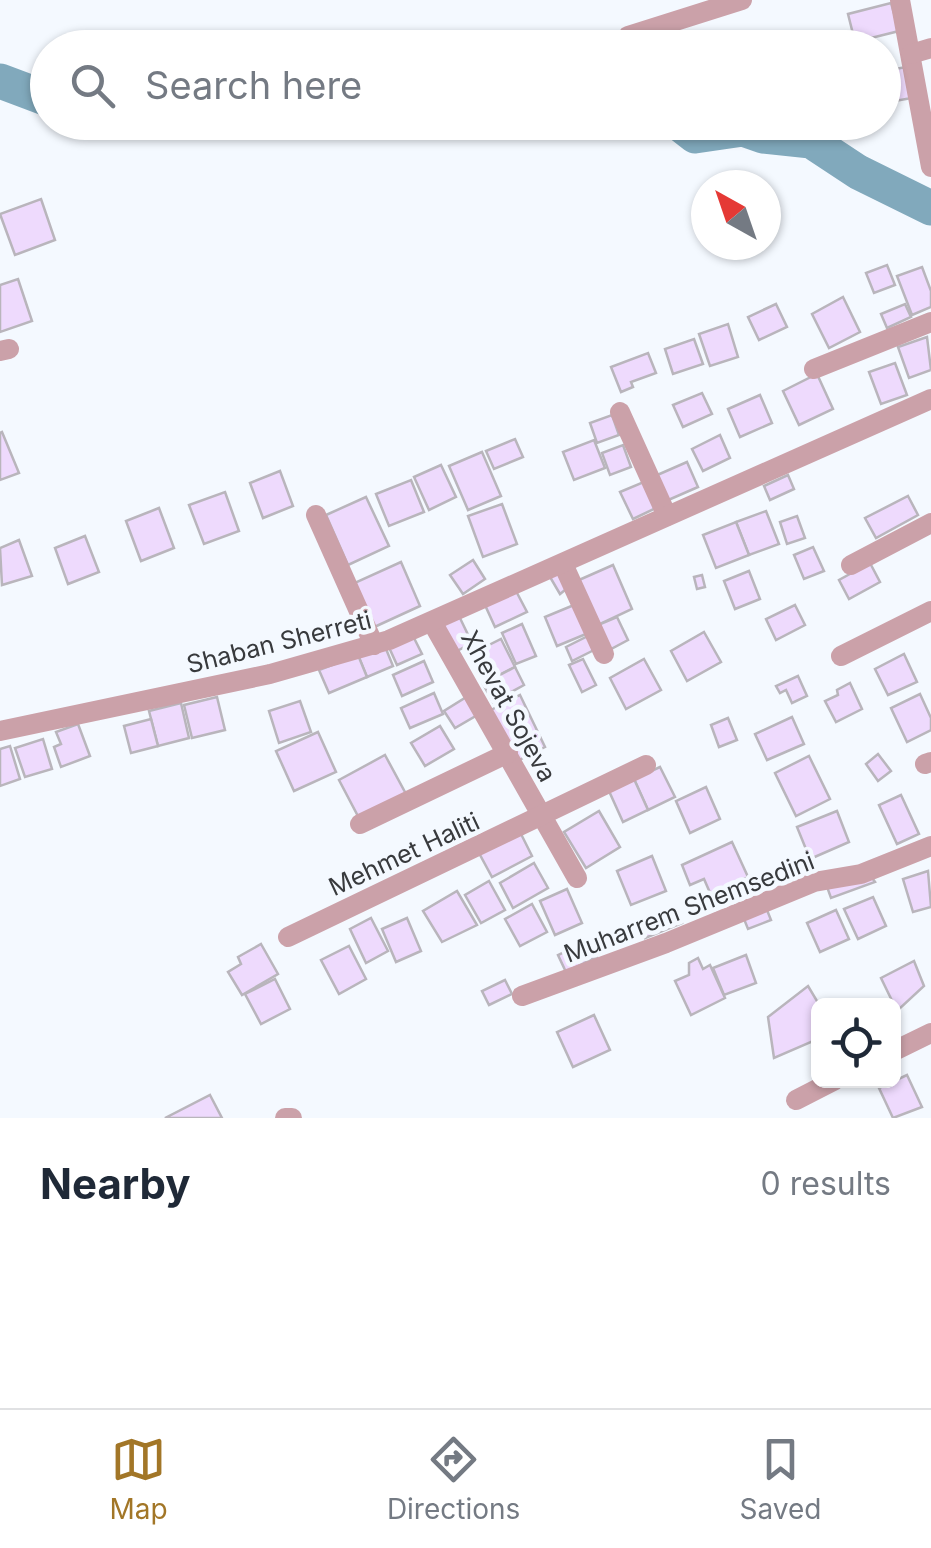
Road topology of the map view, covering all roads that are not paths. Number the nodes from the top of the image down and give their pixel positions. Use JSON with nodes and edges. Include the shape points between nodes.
{"nodes":[{"id":1,"x":742,"y":0,"type":"edge"},
{"id":2,"x":900,"y":0,"type":"edge"},
{"id":3,"x":647,"y":30,"type":"edge"},
{"id":4,"x":921,"y":51,"type":"edge"},
{"id":5,"x":931,"y":167,"type":"edge"},
{"id":6,"x":931,"y":322,"type":"edge"},
{"id":7,"x":814,"y":369,"type":"dead end"},
{"id":8,"x":931,"y":399,"type":"edge"},
{"id":9,"x":620,"y":412,"type":"dead end"},
{"id":10,"x":316,"y":515,"type":"dead end"},
{"id":11,"x":667,"y":516,"type":"junction"},
{"id":12,"x":931,"y":523,"type":"edge"},
{"id":13,"x":563,"y":564,"type":"junction"},
{"id":14,"x":851,"y":565,"type":"dead end"},
{"id":15,"x":931,"y":611,"type":"edge"},
{"id":16,"x":432,"y":622,"type":"junction"},
{"id":17,"x":374,"y":645,"type":"junction"},
{"id":18,"x":604,"y":654,"type":"dead end"},
{"id":19,"x":840,"y":656,"type":"dead end"},
{"id":20,"x":0,"y":731,"type":"edge"},
{"id":21,"x":508,"y":753,"type":"junction"},
{"id":22,"x":646,"y":765,"type":"dead end"},
{"id":23,"x":541,"y":816,"type":"junction"},
{"id":24,"x":360,"y":824,"type":"dead end"},
{"id":25,"x":930,"y":854,"type":"edge"},
{"id":26,"x":577,"y":878,"type":"dead end"},
{"id":27,"x":288,"y":937,"type":"dead end"},
{"id":28,"x":522,"y":996,"type":"dead end"},
{"id":29,"x":931,"y":1033,"type":"edge"},
{"id":30,"x":901,"y":1048,"type":"edge"},
{"id":31,"x":819,"y":1088,"type":"edge"},
{"id":32,"x":796,"y":1100,"type":"dead end"}],
"edges":[{"from":1,"to":3,"type":"street"},
{"from":2,"to":4,"type":"street"},
{"from":4,"to":5,"type":"street"},
{"from":6,"to":7,"type":"street"},
{"from":8,"to":11,"type":"street","name":"Shaban Sherreti"},
{"from":9,"to":11,"type":"street"},
{"from":10,"to":17,"type":"street"},
{"from":11,"to":13,"type":"street","name":"Shaban Sherreti"},
{"from":12,"to":14,"type":"street"},
{"from":13,"to":16,"type":"street","name":"Shaban Sherreti"},
{"from":13,"to":18,"type":"street"},
{"from":15,"to":19,"type":"street"},
{"from":16,"to":17,"type":"street","name":"Shaban Sherreti"},
{"from":16,"to":21,"type":"street","name":"Xhevat Sojeva"},
{"from":17,"to":20,"type":"street","name":"Shaban Sherreti"},
{"from":21,"to":23,"type":"street","name":"Xhevat Sojeva"},
{"from":21,"to":24,"type":"street"},
{"from":22,"to":23,"type":"street","name":"Xhevat Sojeva"},
{"from":23,"to":26,"type":"street","name":"Xhevat Sojeva"},
{"from":23,"to":27,"type":"street","name":"Mehmet Haliti"},
{"from":25,"to":28,"type":"street","name":"Muharrem Shemsedini","via":[[814,882]]},
{"from":29,"to":30,"type":"street"},
{"from":31,"to":32,"type":"street"}]}
